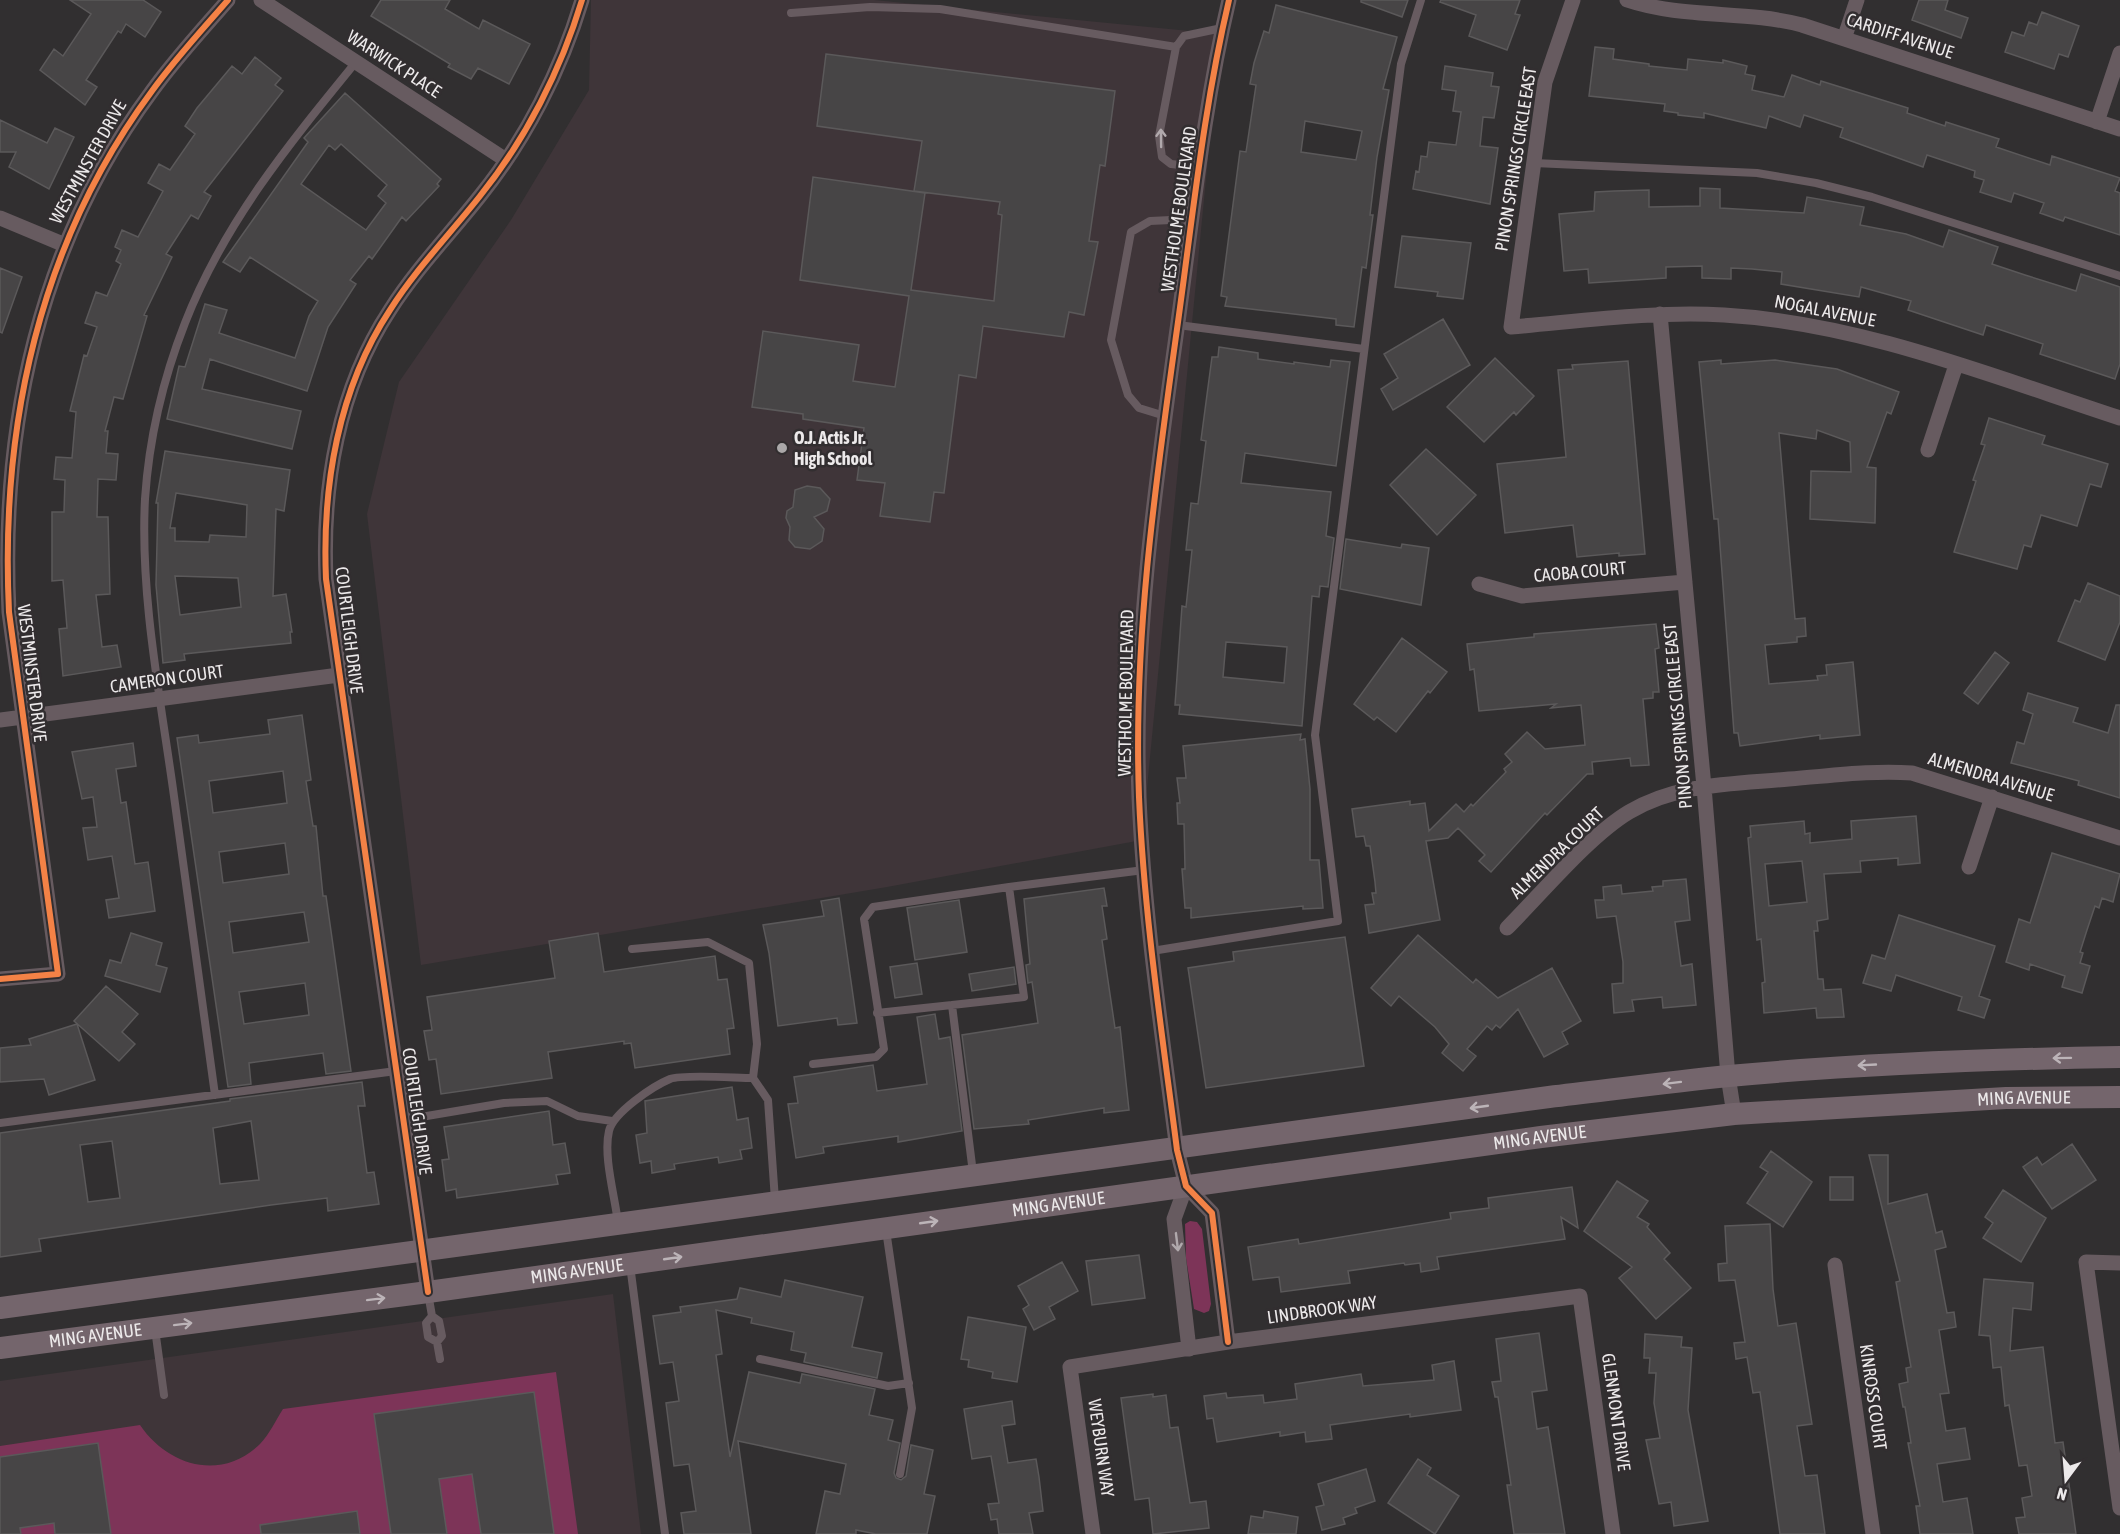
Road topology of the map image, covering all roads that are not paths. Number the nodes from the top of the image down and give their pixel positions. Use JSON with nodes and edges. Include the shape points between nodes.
{"nodes":[{"id":1,"x":228,"y":0,"type":"edge"},
{"id":2,"x":261,"y":0,"type":"edge"},
{"id":3,"x":582,"y":0,"type":"edge"},
{"id":4,"x":1229,"y":0,"type":"edge"},
{"id":5,"x":1421,"y":0,"type":"edge"},
{"id":6,"x":1573,"y":0,"type":"edge"},
{"id":7,"x":1627,"y":0,"type":"edge"},
{"id":8,"x":1857,"y":0,"type":"edge"},
{"id":9,"x":791,"y":13,"type":"dead end"},
{"id":10,"x":1222,"y":28,"type":"junction"},
{"id":11,"x":1844,"y":39,"type":"junction"},
{"id":12,"x":1176,"y":47,"type":"junction"},
{"id":13,"x":2120,"y":53,"type":"edge"},
{"id":14,"x":356,"y":62,"type":"junction"},
{"id":15,"x":2097,"y":122,"type":"junction"},
{"id":16,"x":2120,"y":129,"type":"edge"},
{"id":17,"x":506,"y":160,"type":"junction"},
{"id":18,"x":1534,"y":163,"type":"junction"},
{"id":19,"x":1199,"y":166,"type":"junction"},
{"id":20,"x":0,"y":218,"type":"edge"},
{"id":21,"x":1192,"y":219,"type":"junction"},
{"id":22,"x":65,"y":245,"type":"junction"},
{"id":23,"x":2120,"y":276,"type":"edge"},
{"id":24,"x":1660,"y":314,"type":"junction"},
{"id":25,"x":1178,"y":325,"type":"junction"},
{"id":26,"x":1511,"y":327,"type":"joint"},
{"id":27,"x":1365,"y":349,"type":"junction"},
{"id":28,"x":1956,"y":365,"type":"junction"},
{"id":29,"x":1165,"y":416,"type":"junction"},
{"id":30,"x":2120,"y":418,"type":"edge"},
{"id":31,"x":1928,"y":450,"type":"dead end"},
{"id":32,"x":4,"y":479,"type":"edge"},
{"id":33,"x":1685,"y":582,"type":"junction"},
{"id":34,"x":1479,"y":584,"type":"dead end"},
{"id":35,"x":339,"y":675,"type":"junction"},
{"id":36,"x":160,"y":700,"type":"junction"},
{"id":37,"x":22,"y":719,"type":"junction"},
{"id":38,"x":0,"y":720,"type":"edge"},
{"id":39,"x":1704,"y":787,"type":"junction"},
{"id":40,"x":1992,"y":797,"type":"junction"},
{"id":41,"x":2120,"y":838,"type":"edge"},
{"id":42,"x":1969,"y":867,"type":"dead end"},
{"id":43,"x":1144,"y":870,"type":"junction"},
{"id":44,"x":1009,"y":887,"type":"junction"},
{"id":45,"x":1507,"y":928,"type":"dead end"},
{"id":46,"x":632,"y":950,"type":"dead end"},
{"id":47,"x":1152,"y":951,"type":"junction"},
{"id":48,"x":0,"y":979,"type":"edge"},
{"id":49,"x":952,"y":1005,"type":"junction"},
{"id":50,"x":877,"y":1013,"type":"junction"},
{"id":51,"x":2120,"y":1058,"type":"edge"},
{"id":52,"x":813,"y":1064,"type":"dead end"},
{"id":53,"x":396,"y":1071,"type":"junction"},
{"id":54,"x":1728,"y":1076,"type":"junction"},
{"id":55,"x":753,"y":1078,"type":"junction"},
{"id":56,"x":215,"y":1095,"type":"junction"},
{"id":57,"x":2120,"y":1097,"type":"edge"},
{"id":58,"x":1734,"y":1114,"type":"junction"},
{"id":59,"x":403,"y":1120,"type":"junction"},
{"id":60,"x":612,"y":1121,"type":"junction"},
{"id":61,"x":0,"y":1123,"type":"edge"},
{"id":62,"x":1177,"y":1150,"type":"junction"},
{"id":63,"x":974,"y":1178,"type":"junction"},
{"id":64,"x":1186,"y":1186,"type":"junction"},
{"id":65,"x":775,"y":1204,"type":"junction"},
{"id":66,"x":619,"y":1225,"type":"junction"},
{"id":67,"x":885,"y":1228,"type":"junction"},
{"id":68,"x":422,"y":1252,"type":"junction"},
{"id":69,"x":630,"y":1263,"type":"junction"},
{"id":70,"x":2120,"y":1263,"type":"edge"},
{"id":71,"x":1835,"y":1265,"type":"dead end"},
{"id":72,"x":428,"y":1292,"type":"junction"},
{"id":73,"x":1580,"y":1296,"type":"joint"},
{"id":74,"x":0,"y":1308,"type":"edge"},
{"id":75,"x":432,"y":1316,"type":"junction"},
{"id":76,"x":155,"y":1328,"type":"junction"},
{"id":77,"x":437,"y":1342,"type":"junction"},
{"id":78,"x":1228,"y":1342,"type":"junction"},
{"id":79,"x":0,"y":1348,"type":"edge"},
{"id":80,"x":1189,"y":1349,"type":"junction"},
{"id":81,"x":440,"y":1359,"type":"dead end"},
{"id":82,"x":760,"y":1359,"type":"dead end"},
{"id":83,"x":1070,"y":1366,"type":"joint"},
{"id":84,"x":909,"y":1383,"type":"junction"},
{"id":85,"x":164,"y":1395,"type":"dead end"},
{"id":86,"x":900,"y":1474,"type":"dead end"},
{"id":87,"x":2120,"y":1508,"type":"edge"},
{"id":88,"x":665,"y":1534,"type":"edge"},
{"id":89,"x":1093,"y":1534,"type":"edge"},
{"id":90,"x":1613,"y":1534,"type":"edge"},
{"id":91,"x":1873,"y":1534,"type":"edge"}],
"edges":[{"from":1,"to":22,"type":"street","name":"WESTMINSTER DRIVE","via":[[152,91],[122,135]]},
{"from":2,"to":14,"type":"street","name":"WARWICK PLACE"},
{"from":3,"to":17,"type":"street","name":"COURTLEIGH DRIVE","via":[[556,70]]},
{"from":4,"to":10,"type":"street","name":"WESTHOLME BOULEVARD"},
{"from":5,"to":27,"type":"lane","via":[[1401,64]]},
{"from":6,"to":18,"type":"street","name":"PINON SPRINGS CIRCLE EAST","via":[[1545,82]]},
{"from":7,"to":11,"type":"street","name":"CARDIFF AVENUE","via":[[1662,8],[1778,19]]},
{"from":8,"to":11,"type":"street"},
{"from":9,"to":12,"type":"lane","via":[[870,7],[940,9]]},
{"from":10,"to":12,"type":"lane","via":[[1184,36]]},
{"from":10,"to":19,"type":"street","name":"WESTHOLME BOULEVARD"},
{"from":11,"to":15,"type":"street","name":"CARDIFF AVENUE"},
{"from":19,"to":12,"type":"lane","one_way":true,"via":[[1171,164],[1162,157],[1159,135]]},
{"from":13,"to":15,"type":"street"},
{"from":14,"to":17,"type":"street","name":"WARWICK PLACE"},
{"from":14,"to":36,"type":"lane","via":[[279,155],[244,208],[207,273],[168,370],[154,428],[145,500],[146,573]]},
{"from":15,"to":16,"type":"street","name":"CARDIFF AVENUE"},
{"from":17,"to":35,"type":"street","name":"COURTLEIGH DRIVE","via":[[388,312],[363,360],[347,403],[327,494],[325,540],[326,579]]},
{"from":18,"to":23,"type":"lane","via":[[1757,173],[1816,183]]},
{"from":18,"to":26,"type":"street","name":"PINON SPRINGS CIRCLE EAST"},
{"from":19,"to":21,"type":"street","name":"WESTHOLME BOULEVARD"},
{"from":20,"to":22,"type":"street"},
{"from":21,"to":25,"type":"street","name":"WESTHOLME BOULEVARD"},
{"from":21,"to":29,"type":"lane","via":[[1150,221],[1131,232],[1111,340],[1128,395],[1139,408]]},
{"from":22,"to":32,"type":"street","name":"WESTMINSTER DRIVE","via":[[27,359]]},
{"from":24,"to":26,"type":"street","name":"NOGAL AVENUE"},
{"from":24,"to":28,"type":"street","name":"NOGAL AVENUE","via":[[1745,317],[1839,330]]},
{"from":24,"to":33,"type":"street","name":"PINON SPRINGS CIRCLE EAST"},
{"from":25,"to":27,"type":"lane"},
{"from":25,"to":29,"type":"street","name":"WESTHOLME BOULEVARD"},
{"from":27,"to":47,"type":"lane","via":[[1315,735],[1338,921]]},
{"from":28,"to":30,"type":"street","name":"NOGAL AVENUE"},
{"from":28,"to":31,"type":"street"},
{"from":29,"to":43,"type":"street","name":"WESTHOLME BOULEVARD","via":[[1142,610],[1138,714]]},
{"from":32,"to":37,"type":"street","name":"WESTMINSTER DRIVE","via":[[7,591]]},
{"from":33,"to":34,"type":"street","name":"CAOBA COURT","via":[[1522,596]]},
{"from":33,"to":39,"type":"street","name":"PINON SPRINGS CIRCLE EAST"},
{"from":35,"to":36,"type":"street","name":"CAMERON COURT"},
{"from":35,"to":53,"type":"street","name":"COURTLEIGH DRIVE"},
{"from":36,"to":37,"type":"street","name":"CAMERON COURT"},
{"from":36,"to":56,"type":"lane"},
{"from":37,"to":38,"type":"street","name":"CAMERON COURT"},
{"from":37,"to":48,"type":"street","name":"WESTMINSTER DRIVE","via":[[58,974]]},
{"from":39,"to":40,"type":"street","name":"ALMENDRA AVENUE","via":[[1881,771],[1912,773]]},
{"from":39,"to":45,"type":"street","name":"ALMENDRA COURT","via":[[1654,800],[1629,812],[1604,831]]},
{"from":39,"to":54,"type":"street","name":"PINON SPRINGS CIRCLE EAST"},
{"from":40,"to":41,"type":"street","name":"ALMENDRA AVENUE"},
{"from":40,"to":42,"type":"street"},
{"from":43,"to":44,"type":"lane"},
{"from":43,"to":47,"type":"street","name":"WESTHOLME BOULEVARD"},
{"from":44,"to":49,"type":"lane","via":[[1024,997]]},
{"from":44,"to":50,"type":"lane","via":[[873,907],[864,920]]},
{"from":46,"to":55,"type":"lane","via":[[708,942],[749,963],[757,1044]]},
{"from":47,"to":62,"type":"street","name":"WESTHOLME BOULEVARD"},
{"from":49,"to":50,"type":"lane"},
{"from":49,"to":63,"type":"lane"},
{"from":50,"to":52,"type":"lane","via":[[884,1049],[876,1057]]},
{"from":51,"to":54,"type":"main road","name":"MING AVENUE","one_way":true,"via":[[1864,1065]]},
{"from":53,"to":56,"type":"lane"},
{"from":53,"to":59,"type":"street","name":"COURTLEIGH DRIVE"},
{"from":54,"to":58,"type":"street","name":"PINON SPRINGS CIRCLE EAST"},
{"from":54,"to":62,"type":"main road","name":"MING AVENUE","one_way":true,"via":[[1549,1097]]},
{"from":55,"to":60,"type":"lane","via":[[672,1078]]},
{"from":55,"to":65,"type":"lane","via":[[768,1100]]},
{"from":56,"to":61,"type":"lane"},
{"from":57,"to":58,"type":"main road","name":"MING AVENUE","via":[[2006,1098]]},
{"from":58,"to":64,"type":"main road","name":"MING AVENUE"},
{"from":59,"to":60,"type":"lane","via":[[504,1103],[547,1101],[578,1116]]},
{"from":59,"to":68,"type":"street","name":"COURTLEIGH DRIVE"},
{"from":60,"to":66,"type":"lane","via":[[608,1133],[609,1158]]},
{"from":62,"to":63,"type":"main road","name":"MING AVENUE"},
{"from":62,"to":64,"type":"street","name":"WESTHOLME BOULEVARD"},
{"from":63,"to":65,"type":"main road","name":"MING AVENUE"},
{"from":67,"to":64,"type":"main road","name":"MING AVENUE","one_way":true},
{"from":64,"to":78,"type":"street","name":"WESTHOLME BOULEVARD","via":[[1212,1213]]},
{"from":64,"to":80,"type":"street","one_way":true,"via":[[1174,1219]]},
{"from":65,"to":66,"type":"main road","name":"MING AVENUE"},
{"from":66,"to":68,"type":"main road","name":"MING AVENUE"},
{"from":69,"to":67,"type":"main road","name":"MING AVENUE","one_way":true},
{"from":67,"to":84,"type":"lane"},
{"from":68,"to":72,"type":"street","name":"COURTLEIGH DRIVE"},
{"from":68,"to":74,"type":"main road","name":"MING AVENUE"},
{"from":69,"to":72,"type":"main road","name":"MING AVENUE"},
{"from":69,"to":88,"type":"lane"},
{"from":70,"to":87,"type":"street","via":[[2086,1262]]},
{"from":71,"to":91,"type":"street","name":"KINROSS COURT"},
{"from":72,"to":75,"type":"lane"},
{"from":76,"to":72,"type":"main road","name":"MING AVENUE","one_way":true},
{"from":73,"to":78,"type":"street","name":"LINDBROOK WAY"},
{"from":73,"to":90,"type":"street","name":"GLENMONT DRIVE"},
{"from":75,"to":77,"type":"lane","via":[[439,1321],[442,1336]]},
{"from":75,"to":77,"type":"lane","via":[[426,1323],[428,1337]]},
{"from":76,"to":79,"type":"main road","name":"MING AVENUE"},
{"from":76,"to":85,"type":"lane"},
{"from":77,"to":81,"type":"lane"},
{"from":78,"to":80,"type":"street","name":"LINDBROOK WAY"},
{"from":80,"to":83,"type":"street","name":"LINDBROOK WAY"},
{"from":82,"to":84,"type":"lane","via":[[888,1386]]},
{"from":83,"to":89,"type":"street","name":"WEYBURN WAY"},
{"from":84,"to":86,"type":"lane","via":[[912,1408]]}]}
